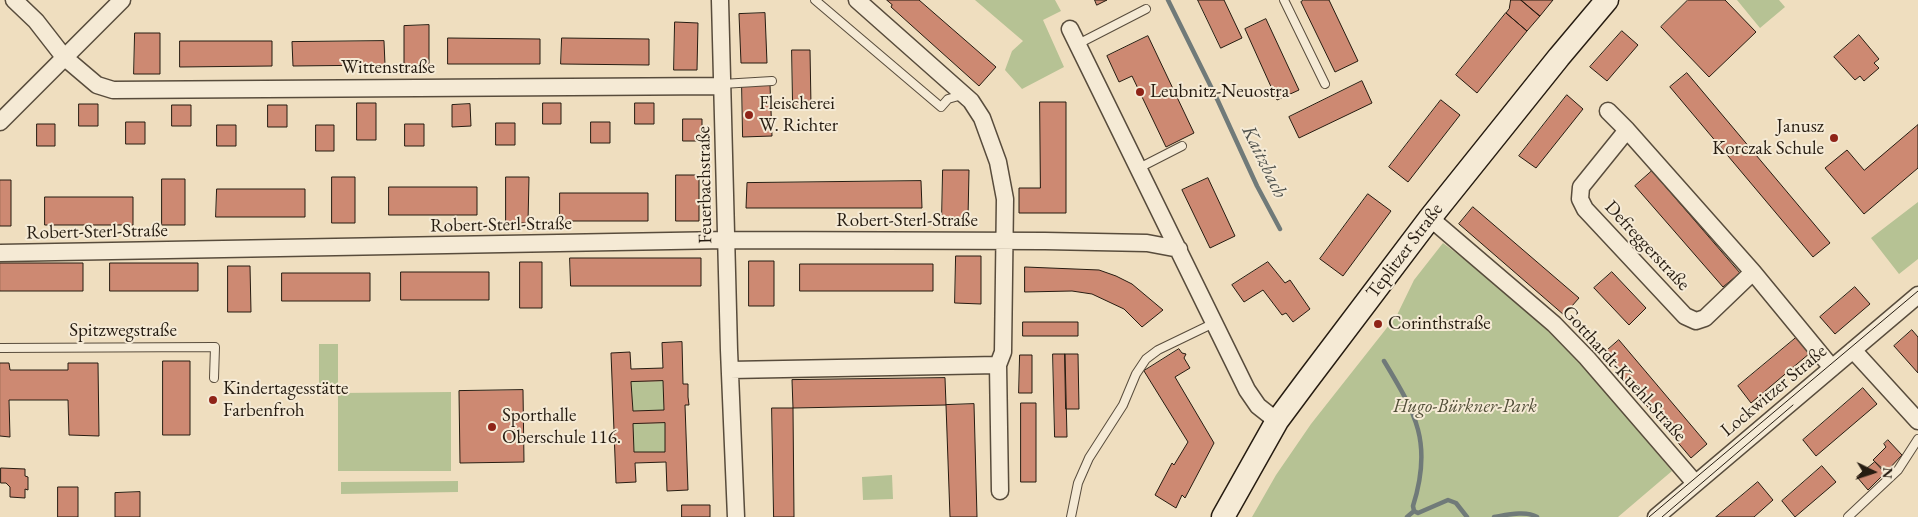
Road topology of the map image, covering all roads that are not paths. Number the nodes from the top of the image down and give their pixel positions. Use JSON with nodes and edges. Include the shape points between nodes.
{"nodes":[{"id":1,"x":14,"y":0,"type":"edge"},
{"id":2,"x":122,"y":0,"type":"edge"},
{"id":3,"x":720,"y":0,"type":"edge"},
{"id":4,"x":815,"y":0,"type":"edge"},
{"id":5,"x":857,"y":0,"type":"edge"},
{"id":6,"x":1284,"y":0,"type":"edge"},
{"id":7,"x":1607,"y":0,"type":"edge"},
{"id":8,"x":1146,"y":9,"type":"dead end"},
{"id":9,"x":1070,"y":29,"type":"dead end"},
{"id":10,"x":1078,"y":44,"type":"junction"},
{"id":11,"x":64,"y":57,"type":"junction"},
{"id":12,"x":772,"y":81,"type":"dead end"},
{"id":13,"x":1325,"y":84,"type":"dead end"},
{"id":14,"x":722,"y":85,"type":"junction"},
{"id":15,"x":964,"y":94,"type":"junction"},
{"id":16,"x":1608,"y":111,"type":"dead end"},
{"id":17,"x":0,"y":122,"type":"edge"},
{"id":18,"x":1627,"y":130,"type":"junction"},
{"id":19,"x":1182,"y":146,"type":"dead end"},
{"id":20,"x":1139,"y":168,"type":"junction"},
{"id":21,"x":1430,"y":218,"type":"junction"},
{"id":22,"x":726,"y":240,"type":"junction"},
{"id":23,"x":1004,"y":242,"type":"junction"},
{"id":24,"x":1179,"y":249,"type":"junction"},
{"id":25,"x":0,"y":253,"type":"edge"},
{"id":26,"x":1753,"y":272,"type":"junction"},
{"id":27,"x":1918,"y":295,"type":"edge"},
{"id":28,"x":1214,"y":323,"type":"junction"},
{"id":29,"x":0,"y":348,"type":"edge"},
{"id":30,"x":1853,"y":350,"type":"junction"},
{"id":31,"x":998,"y":365,"type":"junction"},
{"id":32,"x":1832,"y":368,"type":"junction"},
{"id":33,"x":730,"y":370,"type":"junction"},
{"id":34,"x":214,"y":378,"type":"dead end"},
{"id":35,"x":1277,"y":421,"type":"junction"},
{"id":36,"x":1918,"y":421,"type":"edge"},
{"id":37,"x":1918,"y":438,"type":"edge"},
{"id":38,"x":1695,"y":483,"type":"junction"},
{"id":39,"x":1000,"y":491,"type":"dead end"},
{"id":40,"x":736,"y":517,"type":"edge"},
{"id":41,"x":1071,"y":517,"type":"edge"},
{"id":42,"x":1223,"y":517,"type":"edge"},
{"id":43,"x":1656,"y":517,"type":"edge"},
{"id":44,"x":1848,"y":517,"type":"edge"}],
"edges":[{"from":1,"to":11,"type":"street","name":"Wittenstraße","via":[[36,21]]},
{"from":2,"to":11,"type":"street"},
{"from":3,"to":14,"type":"street","name":"Feuerbachstraße"},
{"from":4,"to":15,"type":"lane","via":[[941,107],[948,99]]},
{"from":5,"to":15,"type":"street"},
{"from":6,"to":13,"type":"lane"},
{"from":7,"to":21,"type":"main road","name":"Teplitzer Straße"},
{"from":8,"to":10,"type":"lane"},
{"from":9,"to":10,"type":"street"},
{"from":10,"to":20,"type":"street"},
{"from":11,"to":14,"type":"street","name":"Wittenstraße","via":[[96,85],[114,90]]},
{"from":11,"to":17,"type":"street"},
{"from":12,"to":14,"type":"lane"},
{"from":14,"to":22,"type":"street","name":"Feuerbachstraße"},
{"from":15,"to":23,"type":"street","via":[[982,118],[998,162],[1005,199]]},
{"from":16,"to":18,"type":"street"},
{"from":18,"to":26,"type":"street"},
{"from":18,"to":26,"type":"street","name":"Defreggerstraße","via":[[1581,187],[1580,198],[1585,209],[1685,316],[1696,321],[1704,318]]},
{"from":19,"to":20,"type":"lane"},
{"from":20,"to":24,"type":"street"},
{"from":21,"to":35,"type":"main road","name":"Teplitzer Straße"},
{"from":21,"to":38,"type":"street","name":"Gotthardt-Kuehl-Straße","via":[[1554,324]]},
{"from":22,"to":23,"type":"street","name":"Robert-Sterl-Straße"},
{"from":22,"to":25,"type":"street","name":"Robert-Sterl-Straße"},
{"from":22,"to":33,"type":"street","name":"Feuerbachstraße"},
{"from":23,"to":24,"type":"street","name":"Robert-Sterl-Straße","via":[[1147,243]]},
{"from":23,"to":31,"type":"street","name":"Robert-Sterl-Straße","via":[[1003,352]]},
{"from":24,"to":28,"type":"street"},
{"from":26,"to":32,"type":"street"},
{"from":27,"to":30,"type":"street","name":"Lockwitzer Straße"},
{"from":28,"to":35,"type":"street","via":[[1252,398]]},
{"from":28,"to":41,"type":"lane","via":[[1146,359],[1123,405],[1089,458],[1078,483]]},
{"from":29,"to":34,"type":"lane","name":"Spitzwegstraße","via":[[215,347]]},
{"from":30,"to":32,"type":"street","name":"Lockwitzer Straße"},
{"from":30,"to":36,"type":"street"},
{"from":31,"to":33,"type":"street"},
{"from":31,"to":39,"type":"street","name":"Robert-Sterl-Straße"},
{"from":32,"to":38,"type":"street","name":"Lockwitzer Straße"},
{"from":33,"to":40,"type":"street","name":"Feuerbachstraße"},
{"from":35,"to":42,"type":"main road","name":"Teplitzer Straße"},
{"from":37,"to":44,"type":"lane","via":[[1898,470]]},
{"from":38,"to":43,"type":"street","name":"Lockwitzer Straße"}]}
